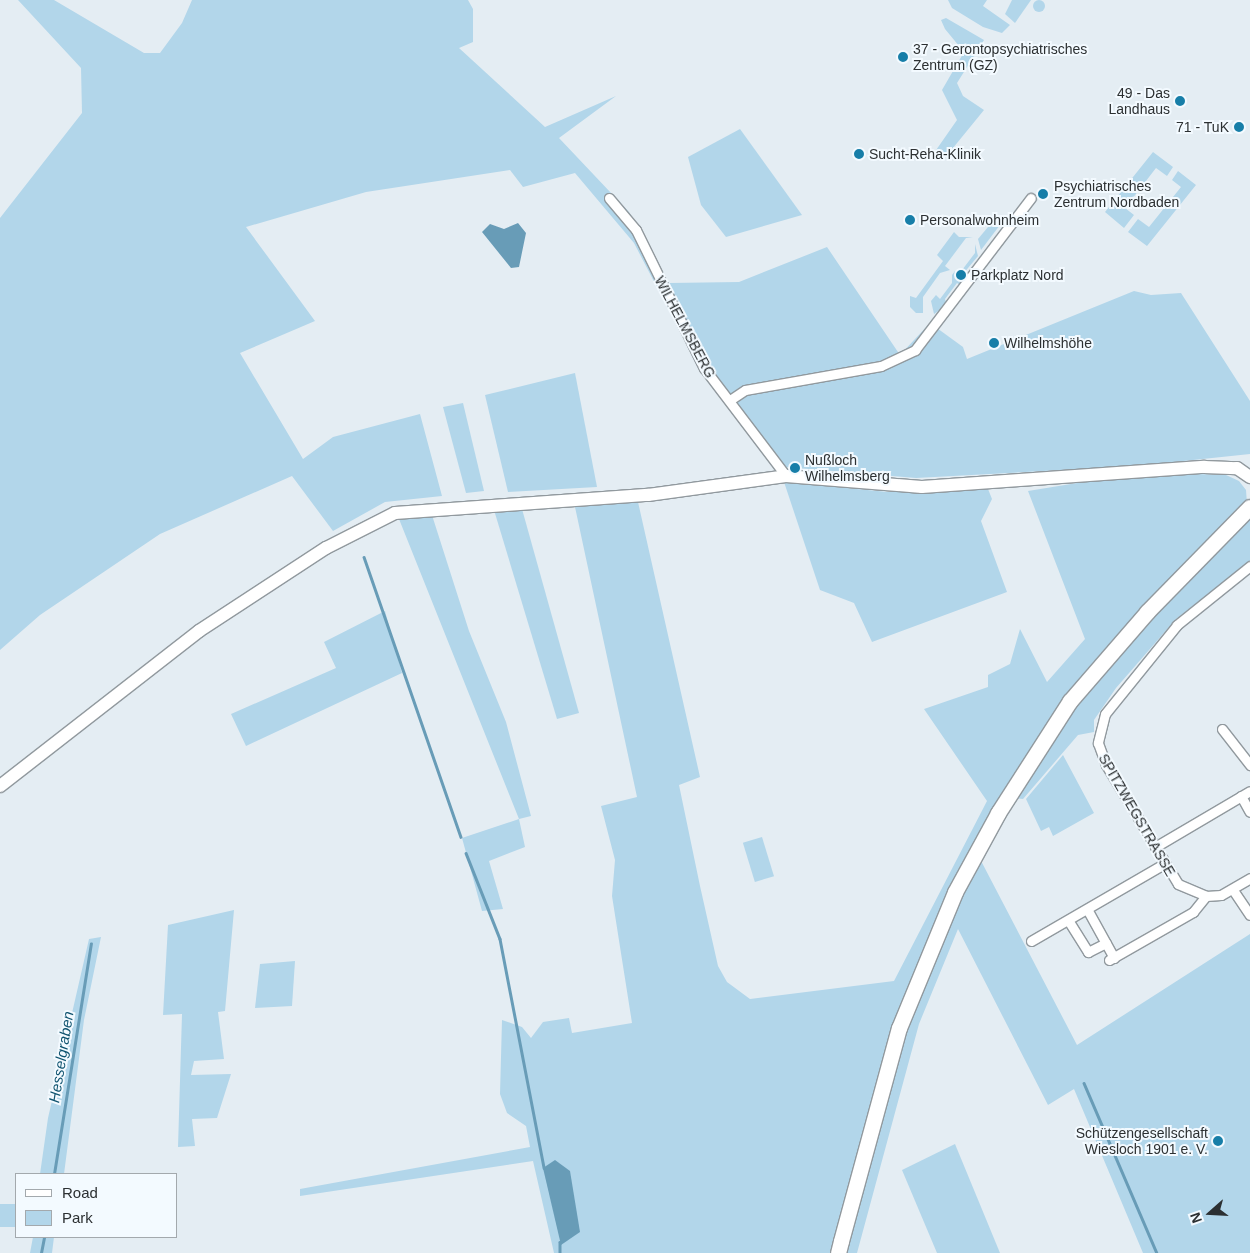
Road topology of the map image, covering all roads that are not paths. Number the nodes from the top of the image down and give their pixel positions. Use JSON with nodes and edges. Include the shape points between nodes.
{"nodes":[{"id":1,"x":609,"y":198,"type":"dead end"},
{"id":2,"x":1030,"y":198,"type":"dead end"},
{"id":3,"x":730,"y":400,"type":"junction"},
{"id":4,"x":786,"y":476,"type":"junction"},
{"id":5,"x":1250,"y":477,"type":"edge"},
{"id":6,"x":1250,"y":508,"type":"edge"},
{"id":7,"x":1250,"y":566,"type":"edge"},
{"id":8,"x":1222,"y":729,"type":"dead end"},
{"id":9,"x":1250,"y":765,"type":"edge"},
{"id":10,"x":0,"y":786,"type":"edge"},
{"id":11,"x":1250,"y":791,"type":"edge"},
{"id":12,"x":1241,"y":796,"type":"junction"},
{"id":13,"x":1250,"y":812,"type":"edge"},
{"id":14,"x":1155,"y":847,"type":"junction"},
{"id":15,"x":1164,"y":864,"type":"junction"},
{"id":16,"x":1250,"y":878,"type":"edge"},
{"id":17,"x":1233,"y":890,"type":"junction"},
{"id":18,"x":1206,"y":896,"type":"junction"},
{"id":19,"x":1087,"y":909,"type":"junction"},
{"id":20,"x":1250,"y":915,"type":"edge"},
{"id":21,"x":1068,"y":920,"type":"junction"},
{"id":22,"x":1031,"y":941,"type":"dead end"},
{"id":23,"x":1106,"y":944,"type":"junction"},
{"id":24,"x":840,"y":1247,"type":"edge"}],
"edges":[{"from":1,"to":3,"type":"street","name":"WILHELMSBERG","via":[[636,230],[704,368]]},
{"from":2,"to":3,"type":"street","via":[[922,343],[894,362],[745,390]]},
{"from":3,"to":4,"type":"street","name":"WILHELMSBERG"},
{"from":4,"to":5,"type":"main road","via":[[922,487],[1204,467],[1237,468]]},
{"from":4,"to":10,"type":"main road","via":[[648,495],[395,513],[326,548],[200,631]]},
{"from":6,"to":24,"type":"main road","via":[[1147,612],[1070,701],[998,813],[926,959],[899,1028]]},
{"from":7,"to":14,"type":"street","name":"SPITZWEGSTRASSE","via":[[1177,625],[1100,726],[1099,753]]},
{"from":8,"to":9,"type":"street"},
{"from":11,"to":12,"type":"street"},
{"from":12,"to":13,"type":"street"},
{"from":12,"to":14,"type":"street"},
{"from":14,"to":15,"type":"street","name":"SPITZWEGSTRASSE"},
{"from":15,"to":18,"type":"street","name":"SPITZWEGSTRASSE","via":[[1178,884]]},
{"from":15,"to":19,"type":"street"},
{"from":16,"to":17,"type":"street"},
{"from":17,"to":18,"type":"street"},
{"from":17,"to":20,"type":"street"},
{"from":18,"to":23,"type":"street","via":[[1193,912],[1111,959]]},
{"from":19,"to":21,"type":"street"},
{"from":19,"to":23,"type":"street"},
{"from":21,"to":22,"type":"street"},
{"from":21,"to":23,"type":"street","via":[[1088,952]]}]}
